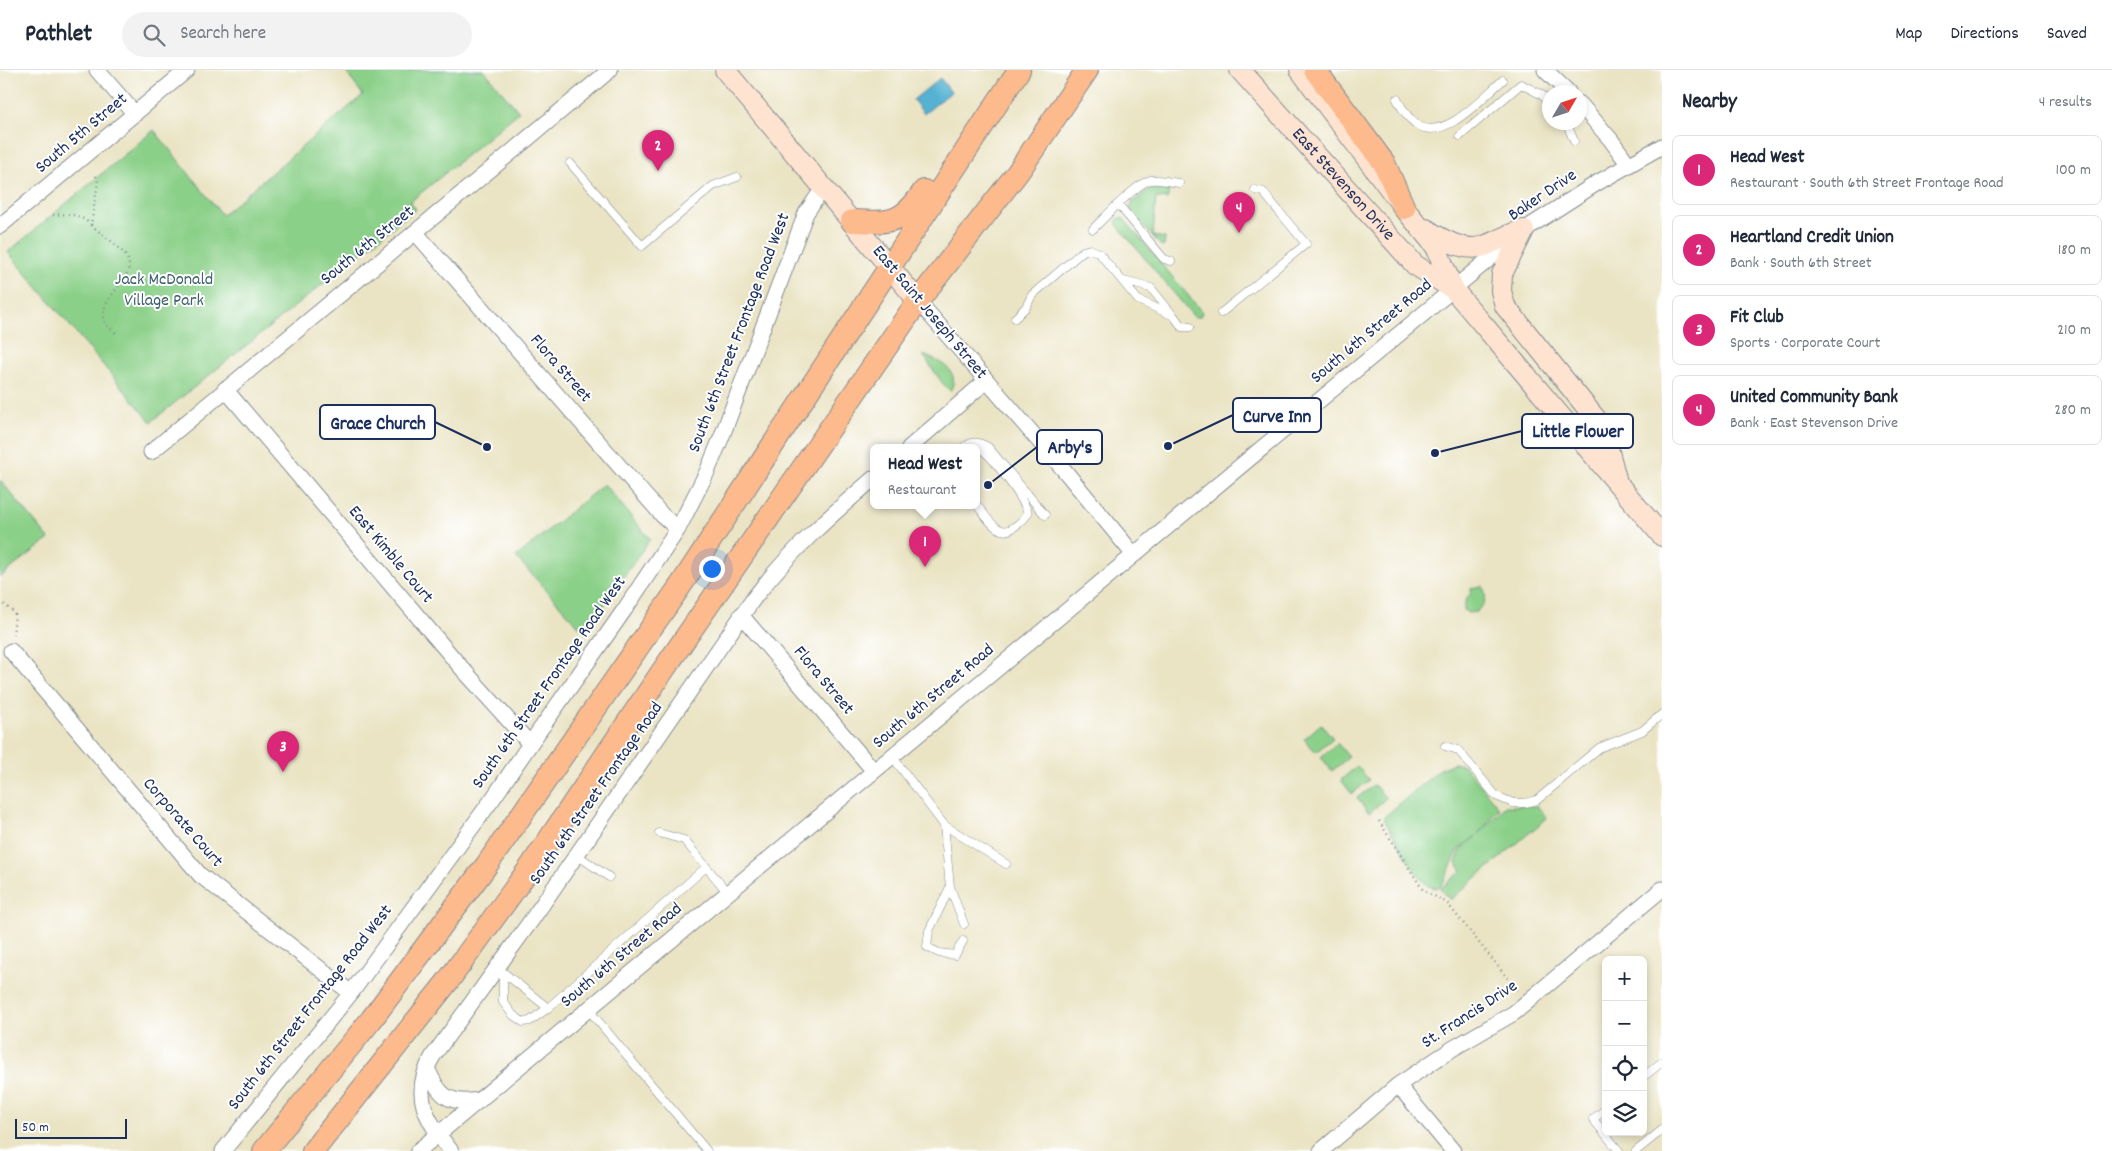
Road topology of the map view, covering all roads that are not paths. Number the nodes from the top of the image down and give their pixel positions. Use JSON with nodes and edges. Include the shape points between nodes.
{"nodes":[{"id":1,"x":97,"y":70,"type":"edge"},
{"id":2,"x":188,"y":70,"type":"edge"},
{"id":3,"x":610,"y":70,"type":"edge"},
{"id":4,"x":725,"y":70,"type":"edge"},
{"id":5,"x":1009,"y":70,"type":"edge"},
{"id":6,"x":1019,"y":70,"type":"edge"},
{"id":7,"x":1087,"y":70,"type":"edge"},
{"id":8,"x":1104,"y":70,"type":"edge"},
{"id":9,"x":1240,"y":70,"type":"edge"},
{"id":10,"x":1300,"y":70,"type":"edge"},
{"id":11,"x":1315,"y":70,"type":"edge"},
{"id":12,"x":1545,"y":70,"type":"edge"},
{"id":13,"x":1503,"y":80,"type":"dead end"},
{"id":14,"x":1561,"y":85,"type":"edge"},
{"id":15,"x":1542,"y":95,"type":"edge"},
{"id":16,"x":1397,"y":99,"type":"dead end"},
{"id":17,"x":1587,"y":112,"type":"edge"},
{"id":18,"x":135,"y":114,"type":"junction"},
{"id":19,"x":1569,"y":130,"type":"edge"},
{"id":20,"x":1460,"y":136,"type":"dead end"},
{"id":21,"x":1574,"y":141,"type":"dead end"},
{"id":22,"x":1662,"y":146,"type":"edge"},
{"id":23,"x":570,"y":163,"type":"dead end"},
{"id":24,"x":1629,"y":165,"type":"junction"},
{"id":25,"x":737,"y":177,"type":"dead end"},
{"id":26,"x":1179,"y":183,"type":"dead end"},
{"id":27,"x":824,"y":187,"type":"junction"},
{"id":28,"x":1255,"y":190,"type":"dead end"},
{"id":29,"x":1118,"y":204,"type":"junction"},
{"id":30,"x":1409,"y":214,"type":"junction"},
{"id":31,"x":983,"y":219,"type":"junction"},
{"id":32,"x":852,"y":221,"type":"junction"},
{"id":33,"x":0,"y":226,"type":"edge"},
{"id":34,"x":1093,"y":229,"type":"dead end"},
{"id":35,"x":1524,"y":230,"type":"junction"},
{"id":36,"x":415,"y":232,"type":"junction"},
{"id":37,"x":1171,"y":261,"type":"dead end"},
{"id":38,"x":890,"y":268,"type":"junction"},
{"id":39,"x":1122,"y":280,"type":"junction"},
{"id":40,"x":1453,"y":289,"type":"junction"},
{"id":41,"x":918,"y":302,"type":"junction"},
{"id":42,"x":1221,"y":313,"type":"dead end"},
{"id":43,"x":1174,"y":316,"type":"junction"},
{"id":44,"x":1016,"y":318,"type":"dead end"},
{"id":45,"x":1190,"y":327,"type":"dead end"},
{"id":46,"x":986,"y":381,"type":"junction"},
{"id":47,"x":225,"y":389,"type":"junction"},
{"id":48,"x":914,"y":444,"type":"edge"},
{"id":49,"x":969,"y":444,"type":"edge"},
{"id":50,"x":980,"y":450,"type":"edge"},
{"id":51,"x":151,"y":452,"type":"dead end"},
{"id":52,"x":870,"y":481,"type":"edge"},
{"id":53,"x":1617,"y":482,"type":"junction"},
{"id":54,"x":980,"y":509,"type":"edge"},
{"id":55,"x":1045,"y":515,"type":"dead end"},
{"id":56,"x":678,"y":528,"type":"junction"},
{"id":57,"x":1662,"y":536,"type":"edge"},
{"id":58,"x":1134,"y":555,"type":"junction"},
{"id":59,"x":742,"y":615,"type":"junction"},
{"id":60,"x":11,"y":651,"type":"road end"},
{"id":61,"x":1662,"y":714,"type":"edge"},
{"id":62,"x":530,"y":744,"type":"junction"},
{"id":63,"x":1445,"y":746,"type":"dead end"},
{"id":64,"x":892,"y":756,"type":"junction"},
{"id":65,"x":874,"y":771,"type":"junction"},
{"id":66,"x":944,"y":825,"type":"junction"},
{"id":67,"x":658,"y":833,"type":"dead end"},
{"id":68,"x":577,"y":854,"type":"junction"},
{"id":69,"x":1006,"y":864,"type":"dead end"},
{"id":70,"x":706,"y":867,"type":"junction"},
{"id":71,"x":609,"y":877,"type":"dead end"},
{"id":72,"x":950,"y":887,"type":"junction"},
{"id":73,"x":1662,"y":889,"type":"edge"},
{"id":74,"x":728,"y":893,"type":"junction"},
{"id":75,"x":964,"y":924,"type":"dead end"},
{"id":76,"x":963,"y":940,"type":"dead end"},
{"id":77,"x":501,"y":970,"type":"junction"},
{"id":78,"x":351,"y":993,"type":"junction"},
{"id":79,"x":548,"y":1008,"type":"junction"},
{"id":80,"x":588,"y":1009,"type":"junction"},
{"id":81,"x":1662,"y":1062,"type":"edge"},
{"id":82,"x":427,"y":1068,"type":"junction"},
{"id":83,"x":1647,"y":1074,"type":"edge"},
{"id":84,"x":1398,"y":1085,"type":"junction"},
{"id":85,"x":480,"y":1100,"type":"junction"},
{"id":86,"x":1602,"y":1111,"type":"edge"},
{"id":87,"x":1602,"y":1130,"type":"edge"},
{"id":88,"x":1662,"y":1130,"type":"edge"},
{"id":89,"x":438,"y":1134,"type":"junction"},
{"id":90,"x":1607,"y":1136,"type":"edge"},
{"id":91,"x":223,"y":1151,"type":"edge"},
{"id":92,"x":264,"y":1151,"type":"edge"},
{"id":93,"x":312,"y":1151,"type":"edge"},
{"id":94,"x":418,"y":1151,"type":"edge"},
{"id":95,"x":451,"y":1151,"type":"edge"},
{"id":96,"x":707,"y":1151,"type":"edge"},
{"id":97,"x":1321,"y":1151,"type":"edge"},
{"id":98,"x":1453,"y":1151,"type":"edge"},
{"id":99,"x":1619,"y":1151,"type":"edge"},
{"id":100,"x":1636,"y":1151,"type":"edge"}],
"edges":[{"from":1,"to":18,"type":"street"},
{"from":2,"to":18,"type":"street","name":"South 5th Street"},
{"from":3,"to":36,"type":"street","name":"South 6th Street"},
{"from":4,"to":27,"type":"main road","name":"East Saint Joseph Street"},
{"from":5,"to":32,"type":"main road","via":[[1000,76],[913,207],[894,220]]},
{"from":6,"to":38,"type":"main road"},
{"from":7,"to":31,"type":"main road"},
{"from":8,"to":31,"type":"main road","via":[[1036,170]]},
{"from":9,"to":40,"type":"main road","name":"East Stevenson Drive","via":[[1415,265]]},
{"from":10,"to":30,"type":"main road","name":"East Stevenson Drive"},
{"from":11,"to":30,"type":"main road","via":[[1384,163]]},
{"from":12,"to":14,"type":"street"},
{"from":13,"to":16,"type":"lane","via":[[1454,122],[1436,130],[1416,124]]},
{"from":15,"to":20,"type":"lane","via":[[1521,84]]},
{"from":17,"to":24,"type":"street"},
{"from":18,"to":33,"type":"street","name":"South 5th Street"},
{"from":19,"to":21,"type":"lane"},
{"from":22,"to":24,"type":"street","name":"Baker Drive"},
{"from":23,"to":25,"type":"lane","via":[[642,246],[713,186]]},
{"from":24,"to":35,"type":"street","name":"Baker Drive"},
{"from":26,"to":29,"type":"lane","via":[[1150,180]]},
{"from":27,"to":32,"type":"main road","name":"East Saint Joseph Street"},
{"from":27,"to":56,"type":"street","name":"South 6th Street Frontage Road West","via":[[806,212],[722,436]]},
{"from":28,"to":42,"type":"lane","via":[[1263,192],[1306,244]]},
{"from":29,"to":34,"type":"lane"},
{"from":29,"to":37,"type":"lane","via":[[1164,259]]},
{"from":30,"to":35,"type":"main road","via":[[1448,242],[1472,247],[1484,246]]},
{"from":30,"to":40,"type":"main road","name":"East Stevenson Drive","via":[[1436,247]]},
{"from":31,"to":41,"type":"main road"},
{"from":32,"to":38,"type":"main road","name":"East Saint Joseph Street"},
{"from":35,"to":40,"type":"street","name":"Baker Drive"},
{"from":35,"to":53,"type":"main road","via":[[1502,274],[1501,298],[1596,419]]},
{"from":36,"to":47,"type":"street","name":"South 6th Street"},
{"from":36,"to":56,"type":"street","name":"Flora Street","via":[[662,515]]},
{"from":38,"to":41,"type":"main road","name":"East Saint Joseph Street"},
{"from":38,"to":92,"type":"main road","via":[[683,582],[486,866],[371,1020]]},
{"from":39,"to":43,"type":"lane","via":[[1138,300]]},
{"from":39,"to":43,"type":"lane","via":[[1151,288]]},
{"from":39,"to":44,"type":"lane","via":[[1099,253],[1090,249],[1083,251],[1032,294]]},
{"from":40,"to":53,"type":"main road","name":"East Stevenson Drive"},
{"from":40,"to":58,"type":"street","name":"South 6th Street Road"},
{"from":41,"to":46,"type":"street","name":"East Saint Joseph Street"},
{"from":41,"to":93,"type":"main road","via":[[532,865],[442,989]]},
{"from":43,"to":45,"type":"lane","via":[[1182,327]]},
{"from":46,"to":48,"type":"street"},
{"from":46,"to":58,"type":"street","name":"East Saint Joseph Street"},
{"from":47,"to":51,"type":"street","name":"South 6th Street"},
{"from":47,"to":62,"type":"street","name":"East Kimble Court"},
{"from":49,"to":55,"type":"lane","via":[[978,442],[988,447]]},
{"from":50,"to":54,"type":"lane","via":[[1014,488],[1028,513],[1011,530],[1002,531]]},
{"from":52,"to":59,"type":"street","name":"South 6th Street Frontage Road","via":[[780,564]]},
{"from":53,"to":57,"type":"main road","name":"East Stevenson Drive"},
{"from":56,"to":62,"type":"street","name":"South 6th Street Frontage Road West"},
{"from":58,"to":64,"type":"street","name":"South 6th Street Road"},
{"from":59,"to":65,"type":"street","name":"Flora Street"},
{"from":59,"to":68,"type":"street","name":"South 6th Street Frontage Road"},
{"from":60,"to":78,"type":"street","name":"Corporate Court","via":[[200,875]]},
{"from":61,"to":63,"type":"lane","via":[[1642,731],[1599,748],[1537,800],[1525,803],[1513,803],[1496,796],[1458,750]]},
{"from":62,"to":78,"type":"street","name":"South 6th Street Frontage Road West"},
{"from":64,"to":65,"type":"street","name":"South 6th Street Road"},
{"from":64,"to":66,"type":"lane"},
{"from":65,"to":74,"type":"street","name":"South 6th Street Road"},
{"from":66,"to":69,"type":"lane"},
{"from":66,"to":72,"type":"lane"},
{"from":67,"to":70,"type":"lane","via":[[684,840]]},
{"from":68,"to":71,"type":"lane"},
{"from":68,"to":77,"type":"street","name":"South 6th Street Frontage Road"},
{"from":70,"to":74,"type":"lane"},
{"from":70,"to":79,"type":"lane"},
{"from":72,"to":75,"type":"lane"},
{"from":72,"to":76,"type":"lane","via":[[929,931],[927,947],[956,955]]},
{"from":73,"to":84,"type":"street","name":"St. Francis Drive","via":[[1514,1013]]},
{"from":74,"to":80,"type":"street","name":"South 6th Street Road"},
{"from":77,"to":79,"type":"lane"},
{"from":77,"to":79,"type":"lane","via":[[502,1002],[513,1015],[522,1022],[530,1021]]},
{"from":77,"to":82,"type":"street","name":"South 6th Street Frontage Road"},
{"from":78,"to":91,"type":"street","name":"South 6th Street Frontage Road West"},
{"from":80,"to":85,"type":"street","name":"South 6th Street Road"},
{"from":80,"to":96,"type":"lane"},
{"from":81,"to":83,"type":"lane"},
{"from":82,"to":85,"type":"street","via":[[443,1094],[450,1099],[461,1102]]},
{"from":82,"to":89,"type":"street","name":"South 6th Street Frontage Road","via":[[422,1081],[423,1105]]},
{"from":84,"to":97,"type":"street","name":"St. Francis Drive"},
{"from":84,"to":98,"type":"street"},
{"from":85,"to":89,"type":"street","name":"South 6th Street Road"},
{"from":86,"to":87,"type":"lane","via":[[1593,1119]]},
{"from":88,"to":100,"type":"lane"},
{"from":89,"to":94,"type":"street"},
{"from":89,"to":95,"type":"street","name":"South 6th Street Frontage Road"},
{"from":90,"to":99,"type":"lane"}]}
